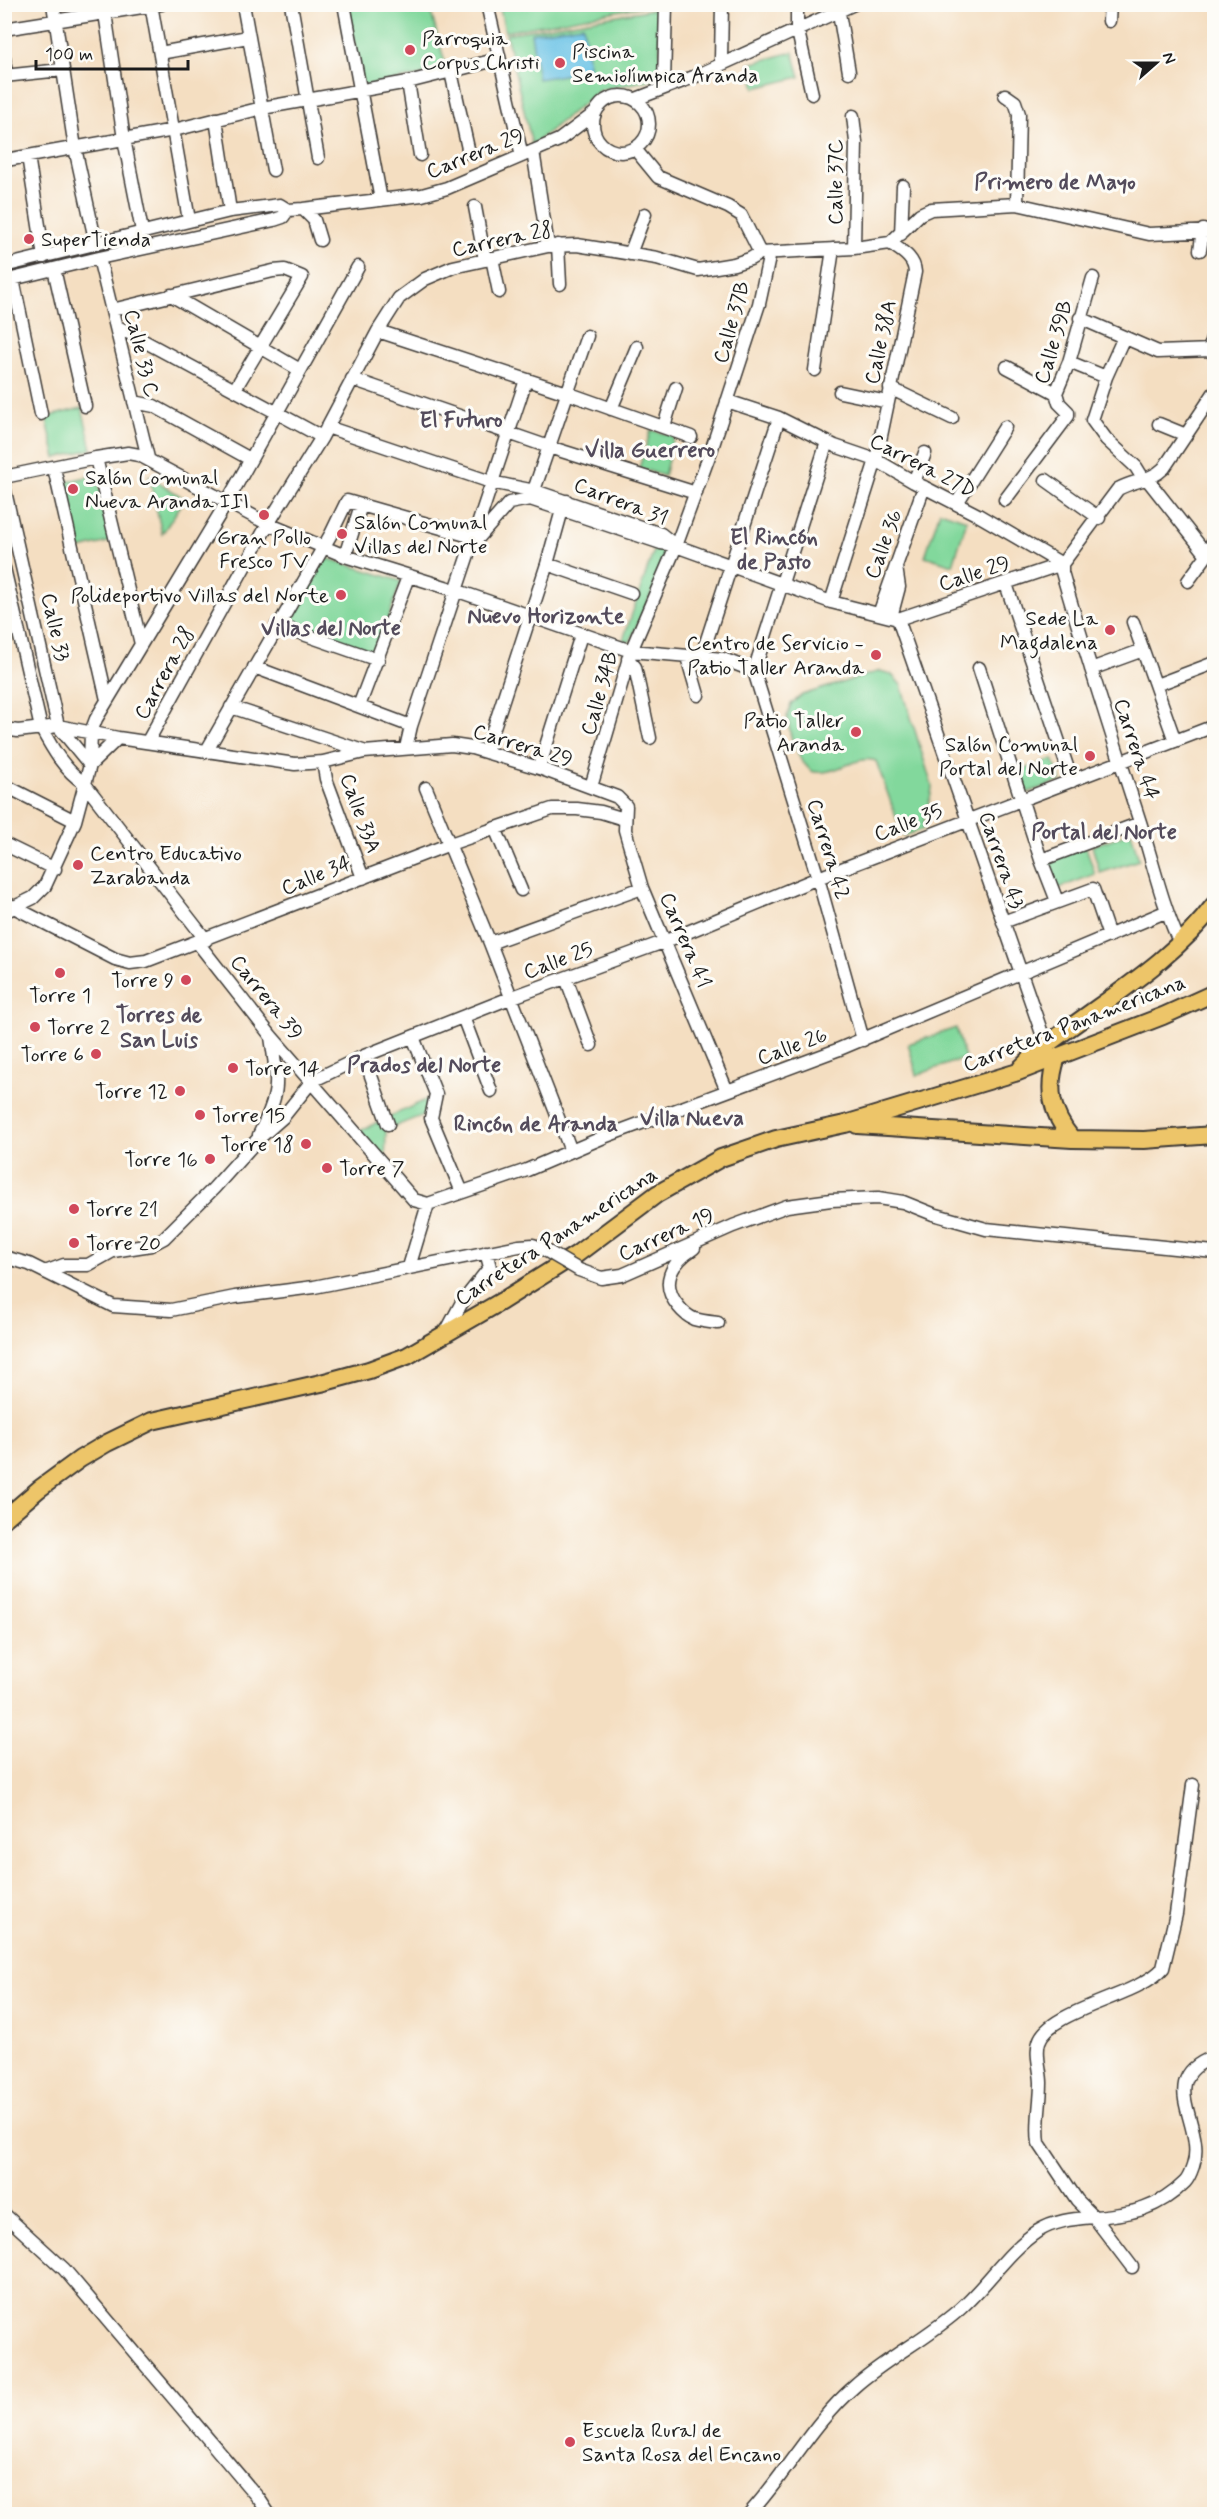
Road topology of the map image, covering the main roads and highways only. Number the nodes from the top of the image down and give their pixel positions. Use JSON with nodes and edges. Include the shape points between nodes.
{"nodes":[{"id":1,"x":1215,"y":905,"type":"edge"},
{"id":2,"x":1215,"y":993,"type":"edge"},
{"id":3,"x":1051,"y":1051,"type":"junction"},
{"id":4,"x":845,"y":1124,"type":"junction"},
{"id":5,"x":1215,"y":1136,"type":"edge"},
{"id":6,"x":1072,"y":1139,"type":"junction"},
{"id":7,"x":4,"y":1519,"type":"edge"}],
"edges":[{"from":1,"to":3,"type":"highway","via":[[1180,944]]},
{"from":2,"to":3,"type":"highway","name":"Carretera Panamericana","via":[[1163,1016]]},
{"from":3,"to":4,"type":"highway","name":"Carretera Panamericana","via":[[1018,1072]]},
{"from":3,"to":6,"type":"highway","via":[[1050,1092],[1057,1117]]},
{"from":4,"to":6,"type":"highway","name":"Carretera Panamericana"},
{"from":4,"to":7,"type":"highway","name":"Carretera Panamericana","via":[[776,1139],[721,1158],[657,1194],[577,1254],[407,1356],[321,1383],[175,1414],[142,1425],[80,1459]]},
{"from":5,"to":6,"type":"highway","name":"Carretera Panamericana"}]}
